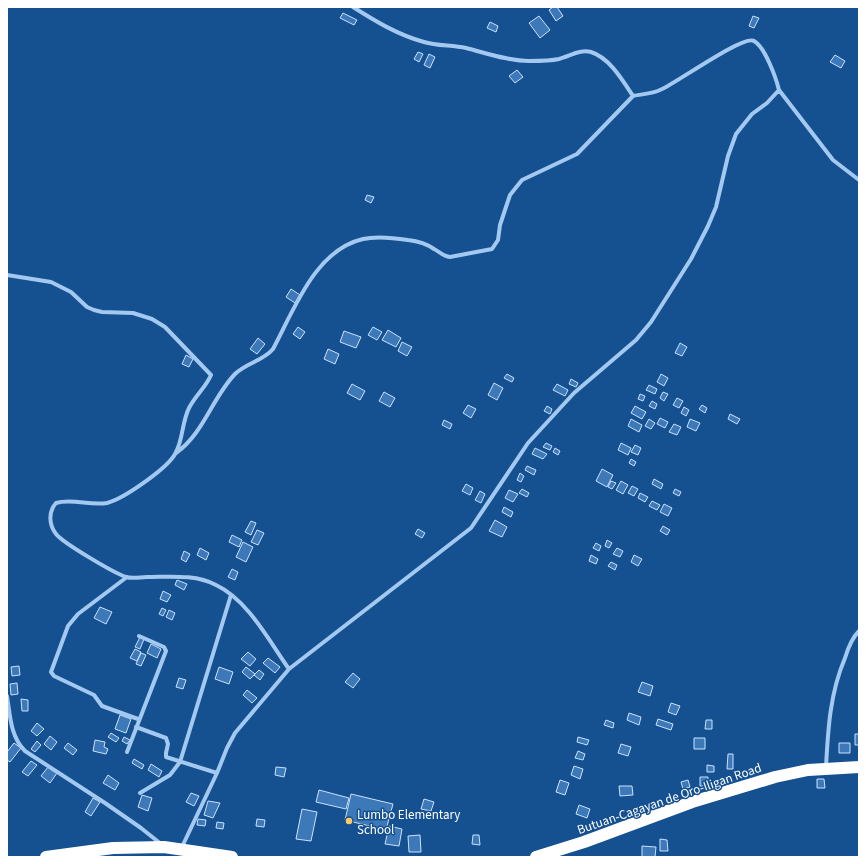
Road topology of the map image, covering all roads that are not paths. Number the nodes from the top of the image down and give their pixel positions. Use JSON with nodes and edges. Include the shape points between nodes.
{"nodes":[{"id":1,"x":353,"y":7,"type":"edge"},
{"id":2,"x":779,"y":90,"type":"junction"},
{"id":3,"x":633,"y":96,"type":"junction"},
{"id":4,"x":859,"y":180,"type":"edge"},
{"id":5,"x":7,"y":275,"type":"edge"},
{"id":6,"x":176,"y":453,"type":"junction"},
{"id":7,"x":127,"y":577,"type":"junction"},
{"id":8,"x":231,"y":595,"type":"junction"},
{"id":9,"x":859,"y":631,"type":"edge"},
{"id":10,"x":139,"y":636,"type":"dead end"},
{"id":11,"x":289,"y":669,"type":"junction"},
{"id":12,"x":7,"y":696,"type":"edge"},
{"id":13,"x":138,"y":719,"type":"junction"},
{"id":14,"x":136,"y":727,"type":"junction"},
{"id":15,"x":127,"y":752,"type":"dead end"},
{"id":16,"x":180,"y":762,"type":"junction"},
{"id":17,"x":859,"y":768,"type":"edge"},
{"id":18,"x":826,"y":769,"type":"junction"},
{"id":19,"x":217,"y":773,"type":"junction"},
{"id":20,"x":140,"y":792,"type":"dead end"},
{"id":21,"x":164,"y":847,"type":"junction"},
{"id":22,"x":181,"y":849,"type":"junction"},
{"id":23,"x":46,"y":857,"type":"edge"},
{"id":24,"x":232,"y":857,"type":"edge"},
{"id":25,"x":536,"y":857,"type":"edge"}],
"edges":[{"from":1,"to":3,"type":"street","via":[[379,23],[423,42],[437,45],[462,47],[528,61],[558,59],[586,51],[593,53],[604,60],[618,75]]},
{"from":2,"to":3,"type":"street","via":[[762,50],[754,41],[749,40],[722,53],[659,91]]},
{"from":2,"to":4,"type":"street","via":[[833,160]]},
{"from":2,"to":11,"type":"street","via":[[752,114],[736,134],[716,207],[692,260],[636,340],[574,393],[528,443],[471,528]]},
{"from":3,"to":6,"type":"street","via":[[577,154],[522,180],[510,195],[498,240],[492,249],[450,258],[419,242],[364,239],[346,245],[333,254],[321,264],[308,284],[273,349],[267,356],[237,373],[226,384],[193,438]]},
{"from":5,"to":6,"type":"street","via":[[51,282],[94,310],[133,313],[152,319],[165,327],[210,372],[210,377],[189,408]]},
{"from":6,"to":7,"type":"street","via":[[141,485],[114,501],[94,504],[64,501],[56,503],[50,513],[56,535]]},
{"from":7,"to":8,"type":"street","via":[[184,577],[216,585]]},
{"from":7,"to":13,"type":"street","via":[[78,614],[68,626],[51,672],[54,676],[94,696],[102,706]]},
{"from":8,"to":11,"type":"street","via":[[247,609]]},
{"from":8,"to":16,"type":"street"},
{"from":9,"to":18,"type":"street","via":[[851,641],[833,693],[829,714]]},
{"from":10,"to":13,"type":"street","via":[[164,647],[166,651]]},
{"from":11,"to":19,"type":"street","via":[[235,733],[226,748]]},
{"from":12,"to":21,"type":"street","via":[[11,723],[24,750],[135,824]]},
{"from":13,"to":14,"type":"street"},
{"from":14,"to":15,"type":"street"},
{"from":14,"to":16,"type":"street","via":[[166,738],[166,756]]},
{"from":16,"to":19,"type":"street"},
{"from":16,"to":20,"type":"street","via":[[170,775]]},
{"from":17,"to":18,"type":"highway","name":"Butuan-Cagayan de Oro-Iligan Road"},
{"from":18,"to":25,"type":"highway","name":"Butuan-Cagayan de Oro-Iligan Road","via":[[775,777],[692,802]]},
{"from":19,"to":22,"type":"street"},
{"from":21,"to":22,"type":"highway"},
{"from":21,"to":23,"type":"highway","via":[[113,848]]},
{"from":22,"to":24,"type":"highway"}]}
